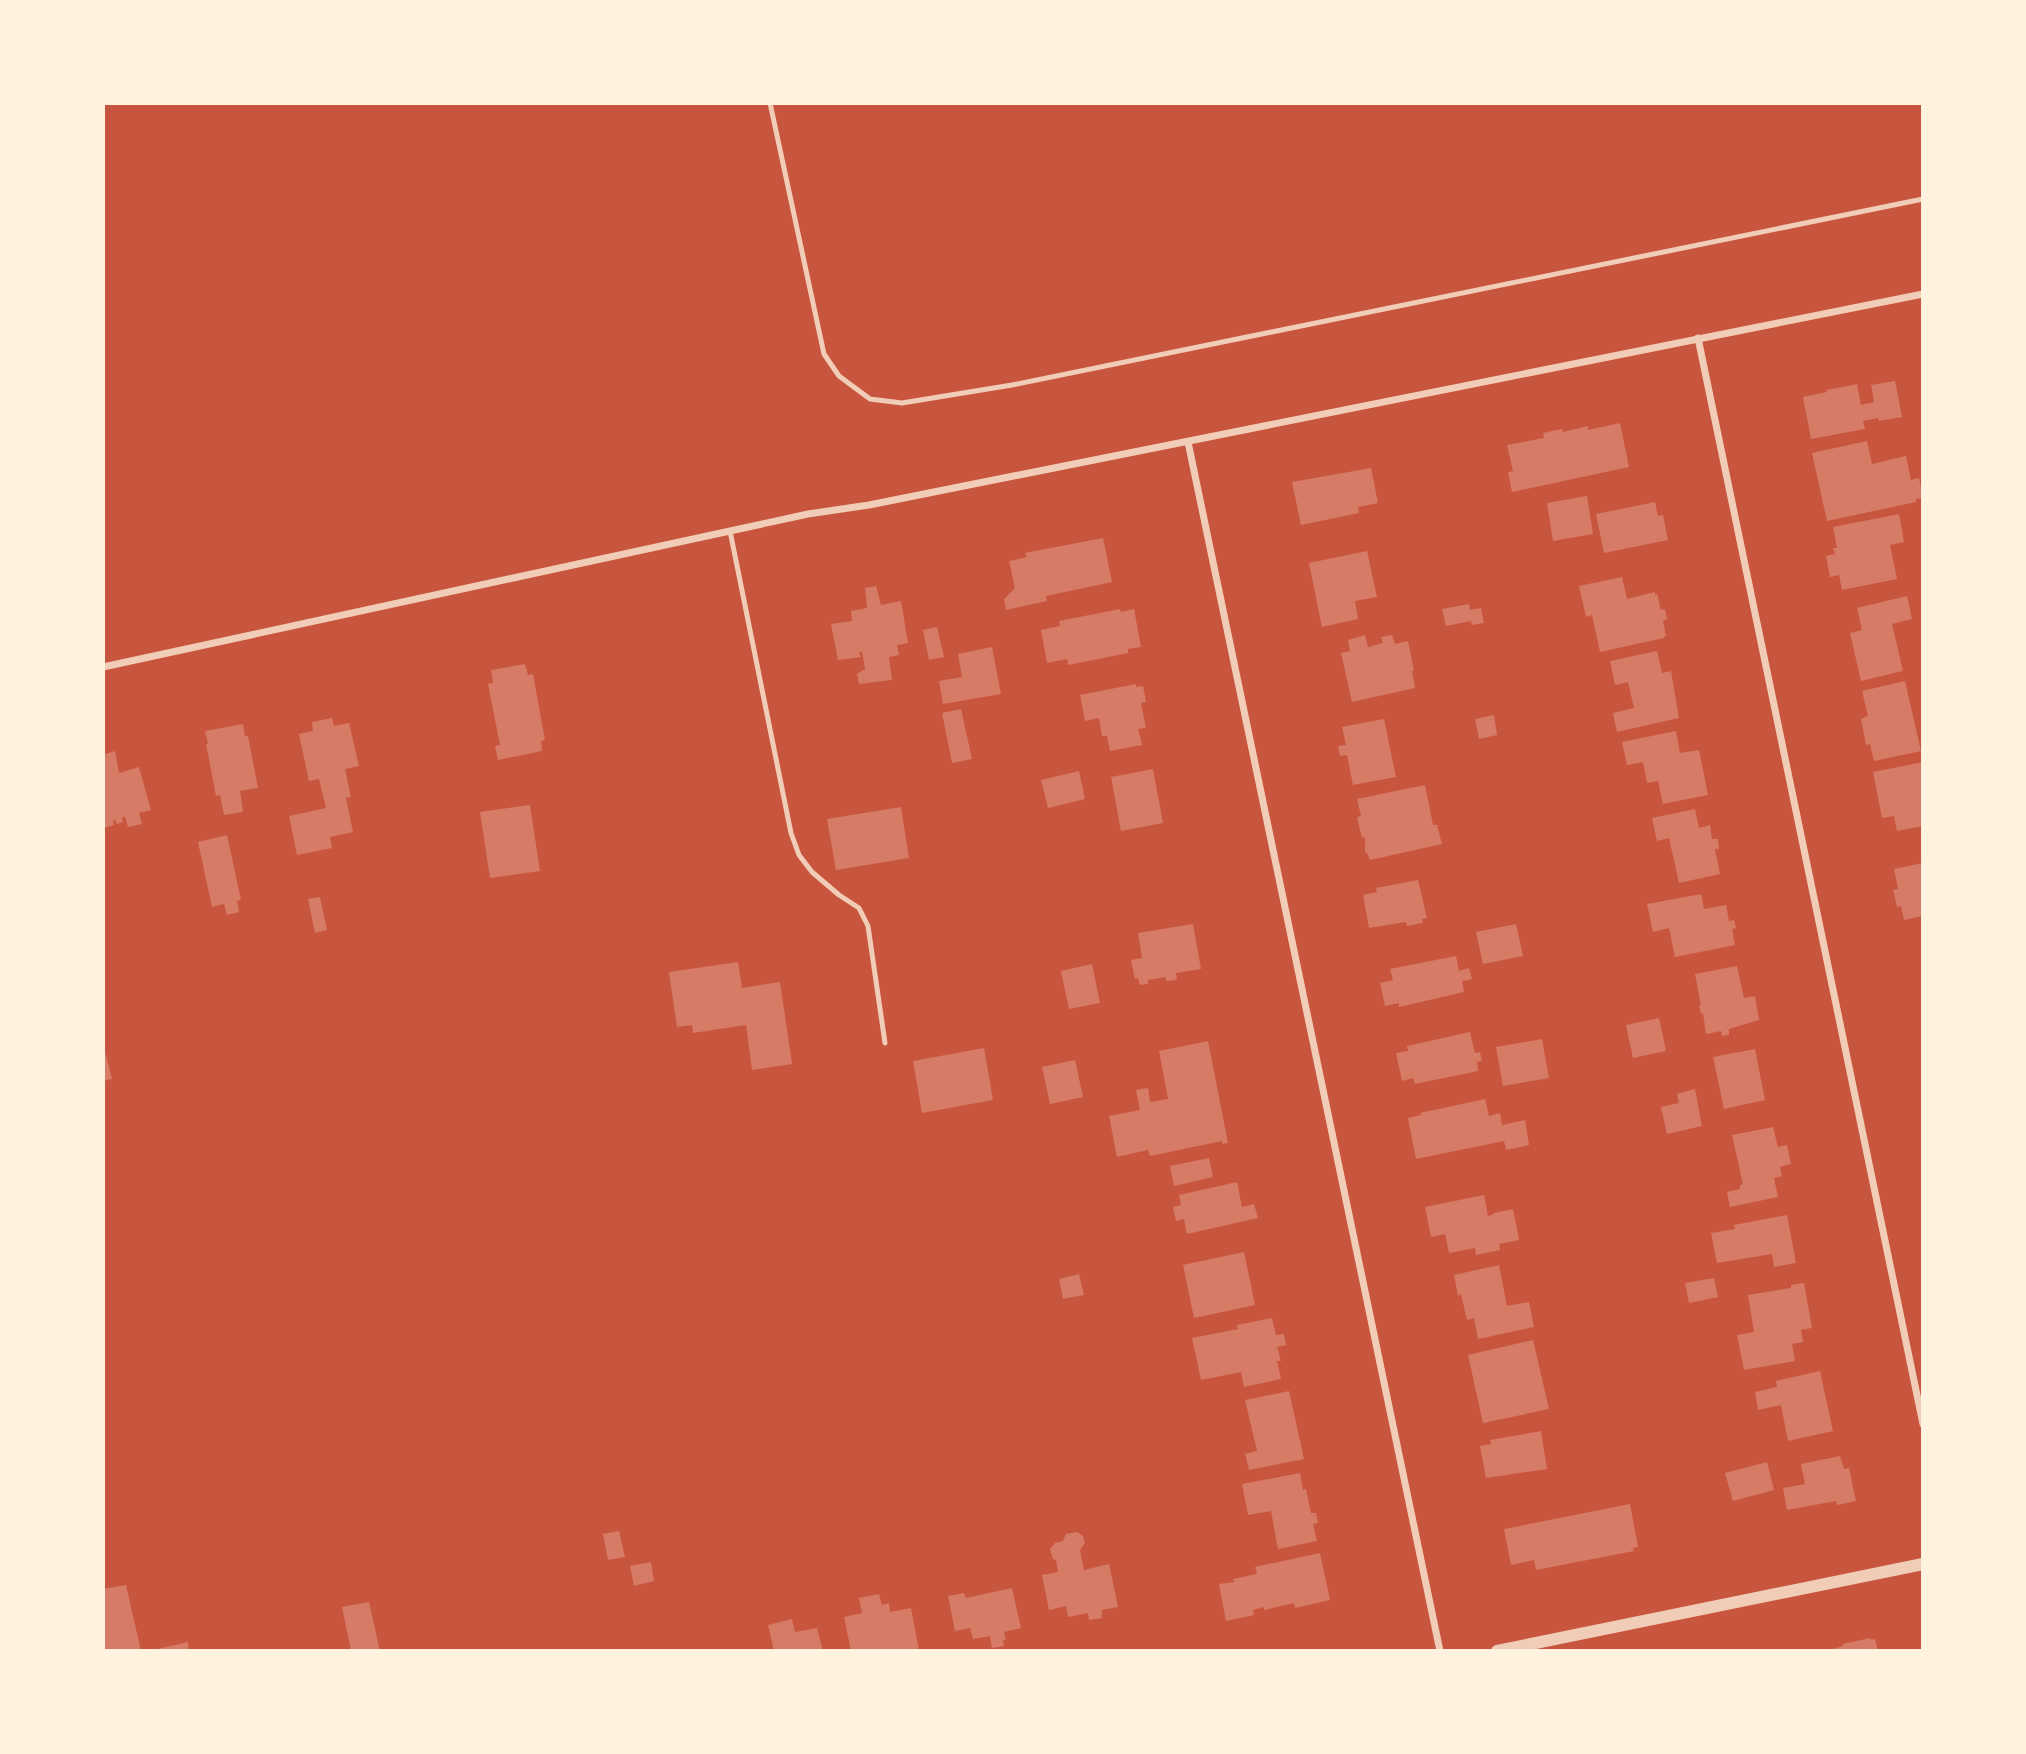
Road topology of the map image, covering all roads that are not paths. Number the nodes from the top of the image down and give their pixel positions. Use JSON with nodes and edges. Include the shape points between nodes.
{"nodes":[{"id":1,"x":770,"y":103,"type":"edge"},
{"id":2,"x":1923,"y":199,"type":"edge"},
{"id":3,"x":1923,"y":294,"type":"edge"},
{"id":4,"x":1698,"y":338,"type":"junction"},
{"id":5,"x":1188,"y":442,"type":"junction"},
{"id":6,"x":730,"y":531,"type":"junction"},
{"id":7,"x":103,"y":667,"type":"edge"},
{"id":8,"x":885,"y":1043,"type":"dead end"},
{"id":9,"x":1923,"y":1424,"type":"edge"},
{"id":10,"x":1923,"y":1564,"type":"edge"},
{"id":11,"x":1440,"y":1651,"type":"edge"},
{"id":12,"x":1497,"y":1651,"type":"edge"}],
"edges":[{"from":1,"to":2,"type":"lane","via":[[824,354],[839,376],[870,399],[902,403],[1012,385]]},
{"from":3,"to":4,"type":"street"},
{"from":4,"to":5,"type":"street"},
{"from":4,"to":9,"type":"street"},
{"from":5,"to":6,"type":"street"},
{"from":5,"to":11,"type":"street"},
{"from":6,"to":7,"type":"street"},
{"from":6,"to":8,"type":"lane","via":[[791,833],[812,872],[859,908],[868,926]]},
{"from":10,"to":12,"type":"street"}]}
